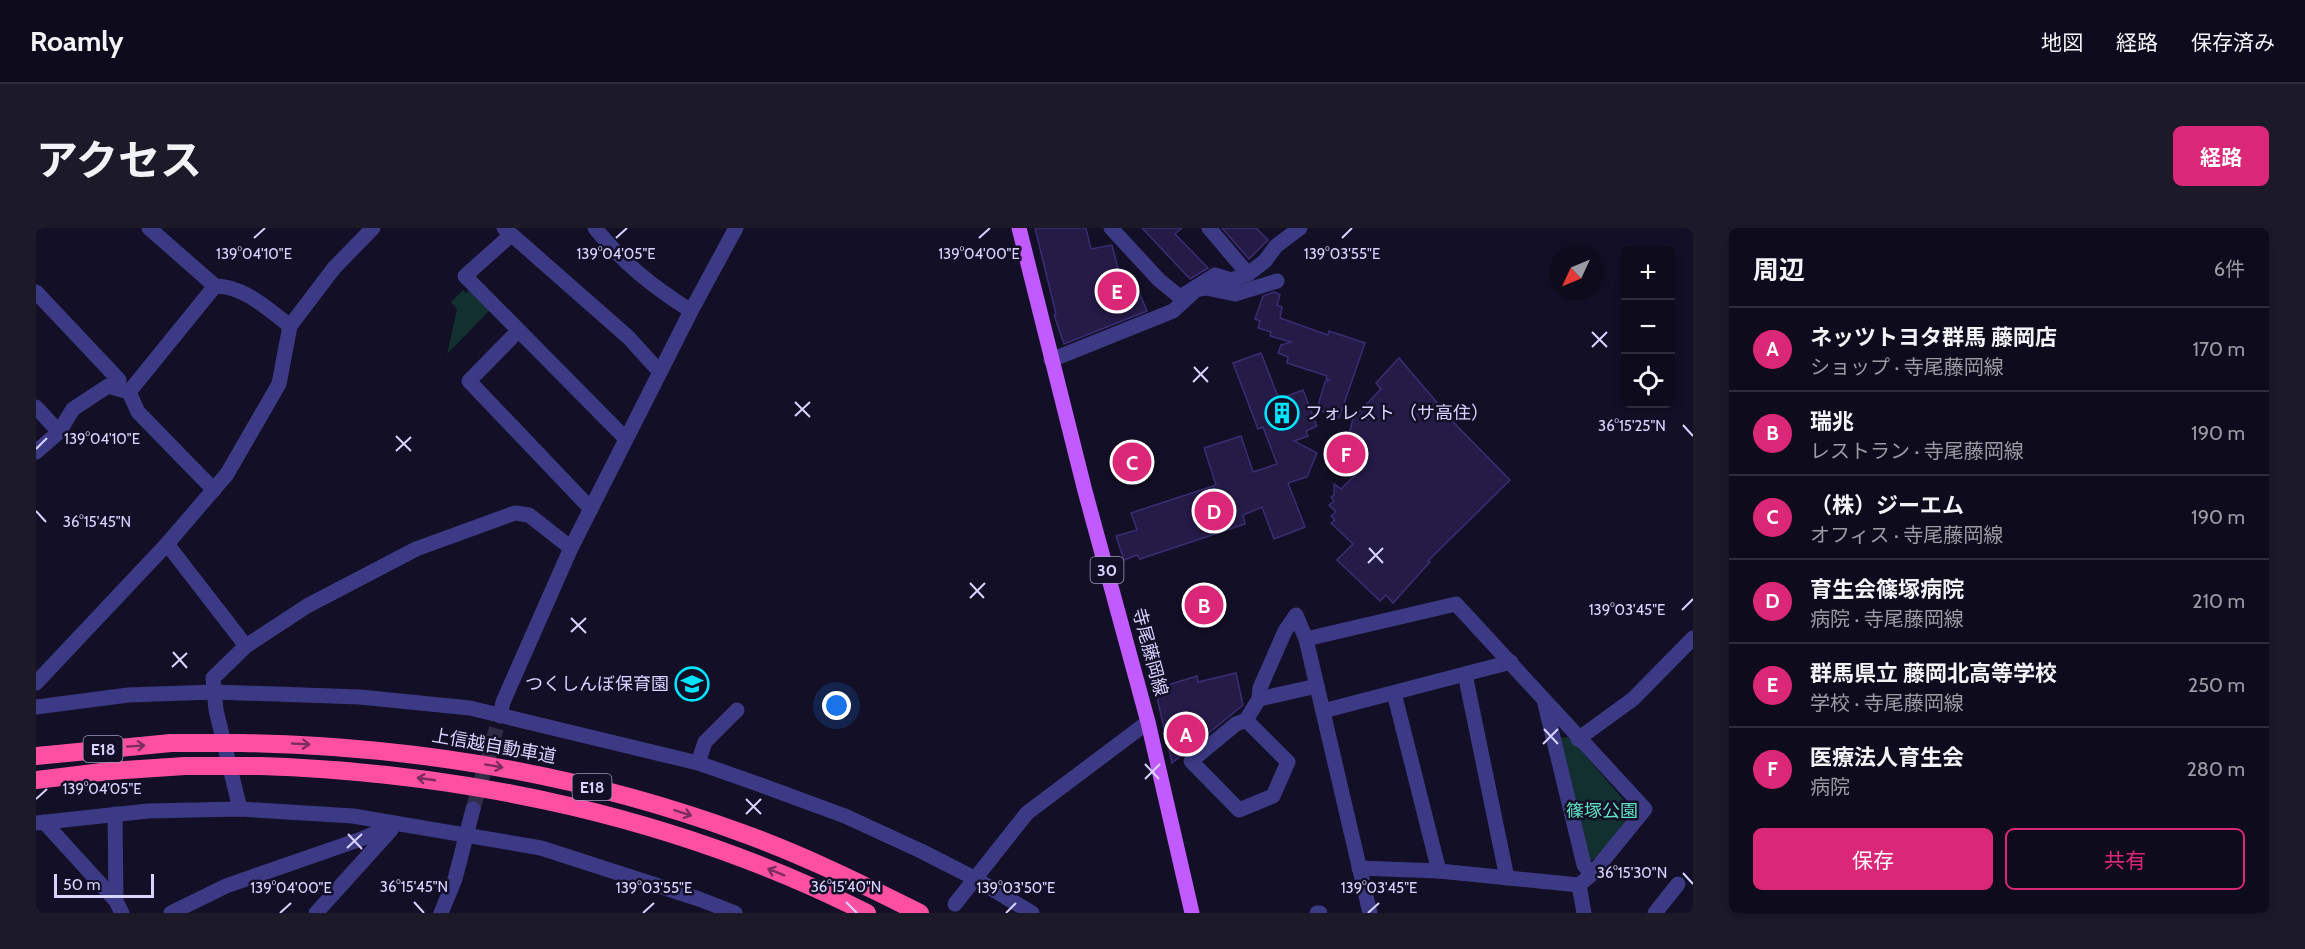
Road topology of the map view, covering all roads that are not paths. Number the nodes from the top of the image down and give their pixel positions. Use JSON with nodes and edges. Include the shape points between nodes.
{"nodes":[{"id":1,"x":149,"y":228,"type":"edge"},
{"id":2,"x":373,"y":228,"type":"edge"},
{"id":3,"x":595,"y":228,"type":"edge"},
{"id":4,"x":736,"y":228,"type":"edge"},
{"id":5,"x":1019,"y":228,"type":"edge"},
{"id":6,"x":1111,"y":228,"type":"edge"},
{"id":7,"x":1209,"y":228,"type":"edge"},
{"id":8,"x":1300,"y":228,"type":"edge"},
{"id":9,"x":507,"y":232,"type":"edge"},
{"id":10,"x":1248,"y":274,"type":"junction"},
{"id":11,"x":1277,"y":281,"type":"dead end"},
{"id":12,"x":215,"y":286,"type":"junction"},
{"id":13,"x":36,"y":292,"type":"edge"},
{"id":14,"x":691,"y":310,"type":"junction"},
{"id":15,"x":290,"y":326,"type":"junction"},
{"id":16,"x":518,"y":331,"type":"junction"},
{"id":17,"x":1051,"y":360,"type":"junction"},
{"id":18,"x":660,"y":372,"type":"junction"},
{"id":19,"x":124,"y":391,"type":"junction"},
{"id":20,"x":36,"y":407,"type":"edge"},
{"id":21,"x":59,"y":432,"type":"junction"},
{"id":22,"x":625,"y":438,"type":"junction"},
{"id":23,"x":36,"y":452,"type":"edge"},
{"id":24,"x":214,"y":490,"type":"junction"},
{"id":25,"x":591,"y":508,"type":"junction"},
{"id":26,"x":167,"y":543,"type":"junction"},
{"id":27,"x":571,"y":548,"type":"junction"},
{"id":28,"x":1693,"y":638,"type":"edge"},
{"id":29,"x":1306,"y":639,"type":"junction"},
{"id":30,"x":246,"y":646,"type":"junction"},
{"id":31,"x":1511,"y":662,"type":"junction"},
{"id":32,"x":1465,"y":674,"type":"junction"},
{"id":33,"x":36,"y":682,"type":"edge"},
{"id":34,"x":1317,"y":686,"type":"junction"},
{"id":35,"x":214,"y":692,"type":"junction"},
{"id":36,"x":1394,"y":693,"type":"junction"},
{"id":37,"x":1259,"y":699,"type":"junction"},
{"id":38,"x":1545,"y":701,"type":"junction"},
{"id":39,"x":36,"y":707,"type":"edge"},
{"id":40,"x":737,"y":710,"type":"dead end"},
{"id":41,"x":1323,"y":711,"type":"junction"},
{"id":42,"x":500,"y":716,"type":"junction"},
{"id":43,"x":1246,"y":720,"type":"junction"},
{"id":44,"x":1148,"y":722,"type":"junction"},
{"id":45,"x":1578,"y":739,"type":"junction"},
{"id":46,"x":36,"y":756,"type":"edge"},
{"id":47,"x":698,"y":763,"type":"junction"},
{"id":48,"x":36,"y":780,"type":"edge"},
{"id":49,"x":240,"y":809,"type":"junction"},
{"id":50,"x":473,"y":809,"type":"tunnel mouth"},
{"id":51,"x":115,"y":814,"type":"junction"},
{"id":52,"x":40,"y":823,"type":"edge"},
{"id":53,"x":397,"y":824,"type":"junction"},
{"id":54,"x":465,"y":836,"type":"junction"},
{"id":55,"x":1359,"y":868,"type":"junction"},
{"id":56,"x":1438,"y":871,"type":"junction"},
{"id":57,"x":1592,"y":874,"type":"junction"},
{"id":58,"x":974,"y":878,"type":"junction"},
{"id":59,"x":1507,"y":878,"type":"junction"},
{"id":60,"x":1678,"y":884,"type":"dead end"},
{"id":61,"x":1579,"y":885,"type":"junction"},
{"id":62,"x":955,"y":904,"type":"dead end"},
{"id":63,"x":119,"y":907,"type":"edge"},
{"id":64,"x":171,"y":913,"type":"edge"},
{"id":65,"x":316,"y":913,"type":"edge"},
{"id":66,"x":441,"y":913,"type":"edge"},
{"id":67,"x":735,"y":913,"type":"edge"},
{"id":68,"x":867,"y":913,"type":"edge"},
{"id":69,"x":920,"y":913,"type":"edge"},
{"id":70,"x":1032,"y":913,"type":"edge"},
{"id":71,"x":1191,"y":913,"type":"edge"},
{"id":72,"x":1370,"y":913,"type":"edge"},
{"id":73,"x":1584,"y":913,"type":"edge"},
{"id":74,"x":1655,"y":913,"type":"edge"}],
"edges":[{"from":1,"to":12,"type":"street"},
{"from":2,"to":15,"type":"street","via":[[334,268]]},
{"from":3,"to":14,"type":"street","via":[[618,256]]},
{"from":4,"to":14,"type":"street"},
{"from":5,"to":17,"type":"main road","name":"寺尾藤岡線","number":"30"},
{"from":6,"to":10,"type":"street","via":[[1180,297],[1215,275],[1231,280]]},
{"from":7,"to":10,"type":"street"},
{"from":8,"to":10,"type":"street"},
{"from":9,"to":16,"type":"street","via":[[465,276]]},
{"from":9,"to":18,"type":"street","via":[[628,337]]},
{"from":11,"to":17,"type":"street","via":[[1235,294],[1206,288],[1196,290],[1173,311]]},
{"from":12,"to":15,"type":"street","via":[[227,286],[253,298]]},
{"from":12,"to":19,"type":"street"},
{"from":13,"to":19,"type":"street"},
{"from":14,"to":18,"type":"street"},
{"from":15,"to":24,"type":"street","via":[[279,384]]},
{"from":16,"to":22,"type":"street"},
{"from":16,"to":25,"type":"street","via":[[469,381]]},
{"from":17,"to":44,"type":"main road","name":"寺尾藤岡線","number":"30"},
{"from":18,"to":22,"type":"street"},
{"from":19,"to":21,"type":"street","via":[[108,386],[73,409]]},
{"from":19,"to":24,"type":"street","via":[[138,412]]},
{"from":20,"to":21,"type":"street"},
{"from":21,"to":23,"type":"street"},
{"from":22,"to":25,"type":"street"},
{"from":24,"to":26,"type":"street"},
{"from":25,"to":27,"type":"street"},
{"from":26,"to":30,"type":"street"},
{"from":26,"to":33,"type":"street"},
{"from":27,"to":30,"type":"street","via":[[529,515],[514,513],[416,549],[308,606]]},
{"from":27,"to":42,"type":"street"},
{"from":28,"to":45,"type":"street","via":[[1633,699]]},
{"from":29,"to":31,"type":"street","via":[[1456,603]]},
{"from":29,"to":34,"type":"street"},
{"from":29,"to":37,"type":"street","via":[[1296,615],[1285,631]]},
{"from":30,"to":35,"type":"street","via":[[213,678]]},
{"from":31,"to":32,"type":"street"},
{"from":31,"to":38,"type":"street"},
{"from":32,"to":36,"type":"street"},
{"from":32,"to":59,"type":"street"},
{"from":34,"to":37,"type":"street"},
{"from":34,"to":41,"type":"street"},
{"from":35,"to":39,"type":"street","via":[[128,695]]},
{"from":35,"to":42,"type":"street","via":[[360,697],[470,708]]},
{"from":35,"to":49,"type":"street"},
{"from":36,"to":41,"type":"street"},
{"from":36,"to":56,"type":"street"},
{"from":37,"to":43,"type":"street"},
{"from":38,"to":45,"type":"street"},
{"from":38,"to":57,"type":"street","via":[[1584,865]]},
{"from":40,"to":47,"type":"street","via":[[705,742]]},
{"from":41,"to":55,"type":"street"},
{"from":42,"to":47,"type":"street"},
{"from":43,"to":43,"type":"street","via":[[1288,762],[1273,796],[1239,810],[1191,761]]},
{"from":44,"to":58,"type":"street","via":[[1027,813]]},
{"from":44,"to":71,"type":"main road","name":"寺尾藤岡線","number":"30"},
{"from":45,"to":57,"type":"street","via":[[1645,809]]},
{"from":46,"to":69,"type":"highway","name":"上信越自動車道","number":"E18","one_way":true,"bridge":true,"via":[[171,743],[242,743],[351,747],[532,773],[620,794],[743,833]]},
{"from":47,"to":58,"type":"street","via":[[845,816]]},
{"from":68,"to":48,"type":"highway","number":"E18","one_way":true,"bridge":true,"via":[[738,856],[612,816],[424,778],[260,766],[185,766]]},
{"from":49,"to":51,"type":"street"},
{"from":49,"to":53,"type":"street","via":[[353,816]]},
{"from":50,"to":54,"type":"street"},
{"from":51,"to":52,"type":"street"},
{"from":51,"to":63,"type":"street"},
{"from":52,"to":63,"type":"street"},
{"from":53,"to":54,"type":"street"},
{"from":53,"to":64,"type":"street","via":[[226,886]]},
{"from":53,"to":65,"type":"street"},
{"from":54,"to":66,"type":"street","via":[[455,879]]},
{"from":54,"to":67,"type":"street","via":[[541,848]]},
{"from":55,"to":56,"type":"street"},
{"from":55,"to":72,"type":"street"},
{"from":56,"to":59,"type":"street"},
{"from":57,"to":61,"type":"street"},
{"from":58,"to":62,"type":"street"},
{"from":58,"to":70,"type":"street"},
{"from":59,"to":61,"type":"street"},
{"from":60,"to":74,"type":"street"},
{"from":61,"to":73,"type":"street"}]}
